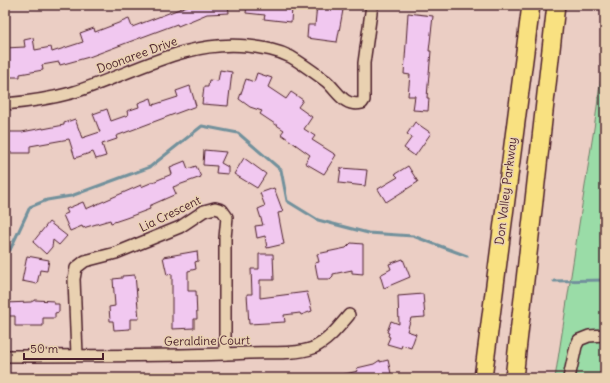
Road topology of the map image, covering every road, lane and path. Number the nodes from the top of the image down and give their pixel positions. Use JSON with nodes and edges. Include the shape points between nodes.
{"nodes":[{"id":1,"x":372,"y":5,"type":"edge"},
{"id":2,"x":531,"y":5,"type":"edge"},
{"id":3,"x":556,"y":5,"type":"edge"},
{"id":4,"x":5,"y":104,"type":"edge"},
{"id":5,"x":349,"y":316,"type":"dead end"},
{"id":6,"x":605,"y":335,"type":"edge"},
{"id":7,"x":225,"y":354,"type":"junction"},
{"id":8,"x":77,"y":355,"type":"junction"},
{"id":9,"x":5,"y":356,"type":"edge"},
{"id":10,"x":483,"y":378,"type":"edge"},
{"id":11,"x":514,"y":378,"type":"edge"},
{"id":12,"x":569,"y":378,"type":"edge"}],
"edges":[{"from":1,"to":4,"type":"street","name":"Doonaree Drive","via":[[364,63],[364,100],[357,105],[342,99],[322,78],[281,52],[271,48],[230,44],[178,52],[72,93]]},
{"from":2,"to":10,"type":"highway","name":"Don Valley Parkway"},
{"from":3,"to":11,"type":"highway"},
{"from":5,"to":7,"type":"street","name":"Geraldine Court","via":[[321,343],[311,348]]},
{"from":6,"to":12,"type":"street","via":[[589,336],[579,340],[572,358]]},
{"from":7,"to":8,"type":"street","name":"Geraldine Court"},
{"from":7,"to":8,"type":"street","name":"Lia Crescent","via":[[227,217],[222,210],[215,208],[204,211],[180,227],[116,253],[85,261],[76,268],[74,279]]},
{"from":8,"to":9,"type":"street","name":"Geraldine Court"}]}
